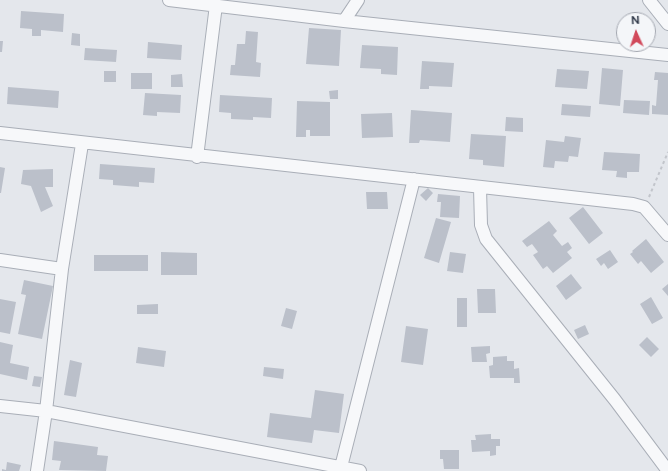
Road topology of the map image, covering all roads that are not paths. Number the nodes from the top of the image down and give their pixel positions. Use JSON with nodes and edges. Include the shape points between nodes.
{"nodes":[{"id":1,"x":169,"y":0,"type":"edge"},
{"id":2,"x":358,"y":0,"type":"edge"},
{"id":3,"x":649,"y":0,"type":"edge"},
{"id":4,"x":216,"y":5,"type":"junction"},
{"id":5,"x":344,"y":21,"type":"junction"},
{"id":6,"x":668,"y":24,"type":"edge"},
{"id":7,"x":668,"y":55,"type":"edge"},
{"id":8,"x":0,"y":134,"type":"edge"},
{"id":9,"x":82,"y":144,"type":"junction"},
{"id":10,"x":198,"y":157,"type":"junction"},
{"id":11,"x":414,"y":179,"type":"junction"},
{"id":12,"x":480,"y":188,"type":"junction"},
{"id":13,"x":668,"y":235,"type":"edge"},
{"id":14,"x":0,"y":260,"type":"edge"},
{"id":15,"x":62,"y":269,"type":"junction"},
{"id":16,"x":0,"y":406,"type":"edge"},
{"id":17,"x":46,"y":411,"type":"junction"},
{"id":18,"x":341,"y":469,"type":"edge"},
{"id":19,"x":37,"y":471,"type":"edge"},
{"id":20,"x":360,"y":471,"type":"edge"},
{"id":21,"x":668,"y":471,"type":"edge"}],
"edges":[{"from":1,"to":4,"type":"street"},
{"from":2,"to":5,"type":"street"},
{"from":3,"to":6,"type":"street"},
{"from":4,"to":5,"type":"street"},
{"from":4,"to":10,"type":"street"},
{"from":5,"to":7,"type":"street"},
{"from":8,"to":9,"type":"street"},
{"from":9,"to":10,"type":"street"},
{"from":9,"to":15,"type":"street"},
{"from":10,"to":11,"type":"street"},
{"from":11,"to":12,"type":"street"},
{"from":11,"to":18,"type":"street"},
{"from":12,"to":13,"type":"street","via":[[644,207]]},
{"from":12,"to":21,"type":"street","via":[[481,225],[486,240]]},
{"from":14,"to":15,"type":"street"},
{"from":15,"to":17,"type":"street"},
{"from":16,"to":17,"type":"street"},
{"from":17,"to":18,"type":"street"},
{"from":17,"to":19,"type":"street"},
{"from":18,"to":20,"type":"street"}]}
